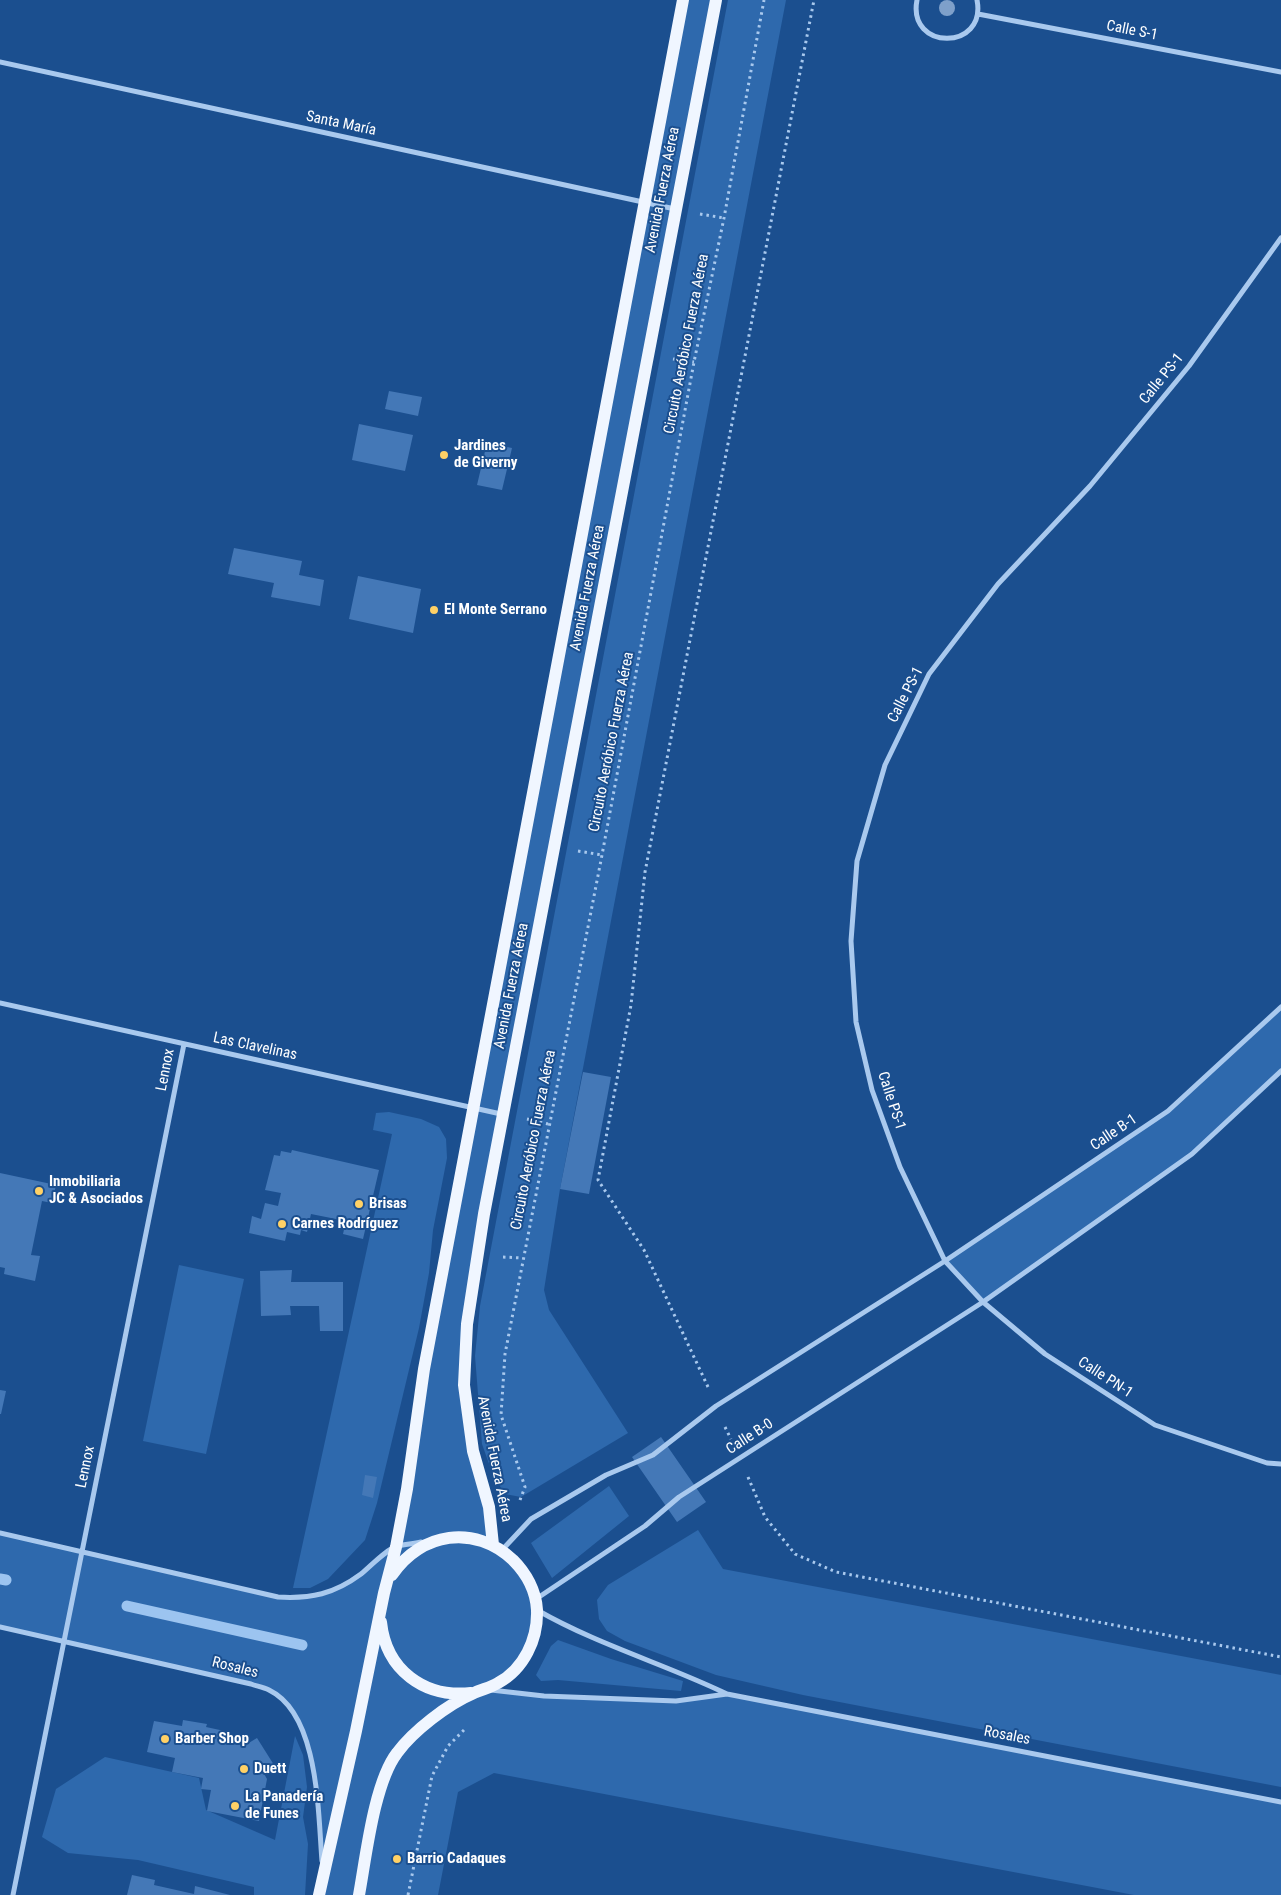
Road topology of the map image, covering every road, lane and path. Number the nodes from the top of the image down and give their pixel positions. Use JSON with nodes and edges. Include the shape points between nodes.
{"nodes":[{"id":1,"x":683,"y":0,"type":"edge"},
{"id":2,"x":716,"y":0,"type":"edge"},
{"id":3,"x":764,"y":0,"type":"edge"},
{"id":4,"x":814,"y":0,"type":"edge"},
{"id":5,"x":917,"y":0,"type":"edge"},
{"id":6,"x":977,"y":0,"type":"edge"},
{"id":7,"x":978,"y":14,"type":"junction"},
{"id":8,"x":0,"y":62,"type":"edge"},
{"id":9,"x":1281,"y":72,"type":"edge"},
{"id":10,"x":644,"y":202,"type":"junction"},
{"id":11,"x":676,"y":209,"type":"junction"},
{"id":12,"x":1281,"y":238,"type":"edge"},
{"id":13,"x":0,"y":1003,"type":"edge"},
{"id":14,"x":1281,"y":1007,"type":"edge"},
{"id":15,"x":184,"y":1044,"type":"junction"},
{"id":16,"x":1281,"y":1071,"type":"edge"},
{"id":17,"x":473,"y":1108,"type":"junction"},
{"id":18,"x":504,"y":1115,"type":"junction"},
{"id":19,"x":945,"y":1261,"type":"junction"},
{"id":20,"x":983,"y":1302,"type":"junction"},
{"id":21,"x":716,"y":1406,"type":"junction"},
{"id":22,"x":740,"y":1459,"type":"junction"},
{"id":23,"x":1281,"y":1464,"type":"edge"},
{"id":24,"x":525,"y":1487,"type":"dead end"},
{"id":25,"x":0,"y":1533,"type":"edge"},
{"id":26,"x":439,"y":1539,"type":"junction"},
{"id":27,"x":396,"y":1546,"type":"junction"},
{"id":28,"x":498,"y":1548,"type":"junction"},
{"id":29,"x":81,"y":1552,"type":"junction"},
{"id":30,"x":384,"y":1593,"type":"junction"},
{"id":31,"x":536,"y":1604,"type":"junction"},
{"id":32,"x":381,"y":1609,"type":"junction"},
{"id":33,"x":0,"y":1627,"type":"edge"},
{"id":34,"x":63,"y":1641,"type":"junction"},
{"id":35,"x":1281,"y":1657,"type":"edge"},
{"id":36,"x":480,"y":1691,"type":"junction"},
{"id":37,"x":727,"y":1694,"type":"junction"},
{"id":38,"x":468,"y":1726,"type":"dead end"},
{"id":39,"x":1281,"y":1802,"type":"edge"},
{"id":40,"x":323,"y":1874,"type":"junction"},
{"id":41,"x":13,"y":1895,"type":"edge"},
{"id":42,"x":319,"y":1895,"type":"edge"},
{"id":43,"x":359,"y":1895,"type":"edge"},
{"id":44,"x":408,"y":1895,"type":"edge"}],
"edges":[{"from":1,"to":10,"type":"main road","name":"Avenida Fuerza Aérea"},
{"from":2,"to":11,"type":"main road","name":"Avenida Fuerza Aérea"},
{"from":3,"to":24,"type":"path","name":"Circuito Aeróbico Fuerza Aérea","via":[[504,1354],[501,1415]]},
{"from":4,"to":21,"type":"path","via":[[645,872],[630,1005],[598,1180],[644,1250]]},
{"from":5,"to":7,"type":"street","via":[[916,14],[921,25],[941,39],[965,34]]},
{"from":6,"to":7,"type":"street"},
{"from":7,"to":9,"type":"street","name":"Calle S-1"},
{"from":8,"to":10,"type":"street","name":"Santa María"},
{"from":10,"to":11,"type":"street","name":"Santa María"},
{"from":10,"to":17,"type":"main road","name":"Avenida Fuerza Aérea"},
{"from":11,"to":18,"type":"main road","name":"Avenida Fuerza Aérea"},
{"from":12,"to":19,"type":"street","name":"Calle PS-1","via":[[1189,366],[1090,486],[998,584],[928,674],[885,765],[857,862],[851,941],[856,1022],[872,1090],[900,1166]]},
{"from":13,"to":15,"type":"street","name":"Las Clavelinas"},
{"from":14,"to":19,"type":"street","name":"Calle B-1","via":[[1168,1111]]},
{"from":15,"to":17,"type":"street","name":"Las Clavelinas"},
{"from":15,"to":29,"type":"street","name":"Lennox"},
{"from":16,"to":20,"type":"street","via":[[1192,1154]]},
{"from":17,"to":18,"type":"street","name":"Las Clavelinas"},
{"from":17,"to":27,"type":"main road","name":"Avenida Fuerza Aérea","via":[[424,1369]]},
{"from":18,"to":28,"type":"main road","name":"Avenida Fuerza Aérea","via":[[468,1314],[464,1385],[473,1451]]},
{"from":19,"to":20,"type":"street","name":"Calle PN-1"},
{"from":19,"to":21,"type":"street"},
{"from":20,"to":22,"type":"street","name":"Calle B-0"},
{"from":20,"to":23,"type":"street","name":"Calle PN-1","via":[[1046,1354],[1155,1425],[1267,1463]]},
{"from":21,"to":22,"type":"path"},
{"from":21,"to":28,"type":"street","via":[[653,1455],[606,1474],[531,1519]]},
{"from":22,"to":31,"type":"street","name":"Calle B-0","via":[[679,1497]]},
{"from":22,"to":35,"type":"path","via":[[765,1517],[795,1554],[836,1572]]},
{"from":25,"to":29,"type":"street"},
{"from":26,"to":27,"type":"street"},
{"from":26,"to":28,"type":"main road","via":[[476,1539]]},
{"from":26,"to":30,"type":"main road","via":[[406,1558],[389,1580]]},
{"from":27,"to":29,"type":"street","via":[[340,1586],[320,1595],[301,1598],[278,1597]]},
{"from":27,"to":30,"type":"main road","name":"Avenida Fuerza Aérea"},
{"from":28,"to":31,"type":"main road","via":[[520,1567],[530,1583]]},
{"from":29,"to":34,"type":"street","name":"Lennox"},
{"from":30,"to":32,"type":"main road","name":"Avenida Fuerza Aérea"},
{"from":31,"to":36,"type":"main road","via":[[536,1628],[523,1660],[500,1682]]},
{"from":31,"to":37,"type":"street","name":"Rosales","via":[[576,1631]]},
{"from":32,"to":36,"type":"main road","via":[[383,1637],[395,1662],[404,1672],[428,1689],[443,1693]]},
{"from":32,"to":40,"type":"main road","name":"Avenida Fuerza Aérea"},
{"from":33,"to":34,"type":"street","name":"Rosales"},
{"from":34,"to":40,"type":"street","name":"Rosales","via":[[250,1684],[270,1690],[286,1703],[301,1727],[312,1758]]},
{"from":34,"to":41,"type":"street","name":"Lennox"},
{"from":36,"to":37,"type":"street","name":"Rosales","via":[[676,1701]]},
{"from":36,"to":43,"type":"main road","via":[[438,1714],[412,1734],[395,1755],[377,1801]]},
{"from":37,"to":39,"type":"street","name":"Rosales"},
{"from":38,"to":44,"type":"path","via":[[448,1746],[432,1776]]},
{"from":40,"to":42,"type":"main road","name":"Avenida Fuerza Aérea"}]}
